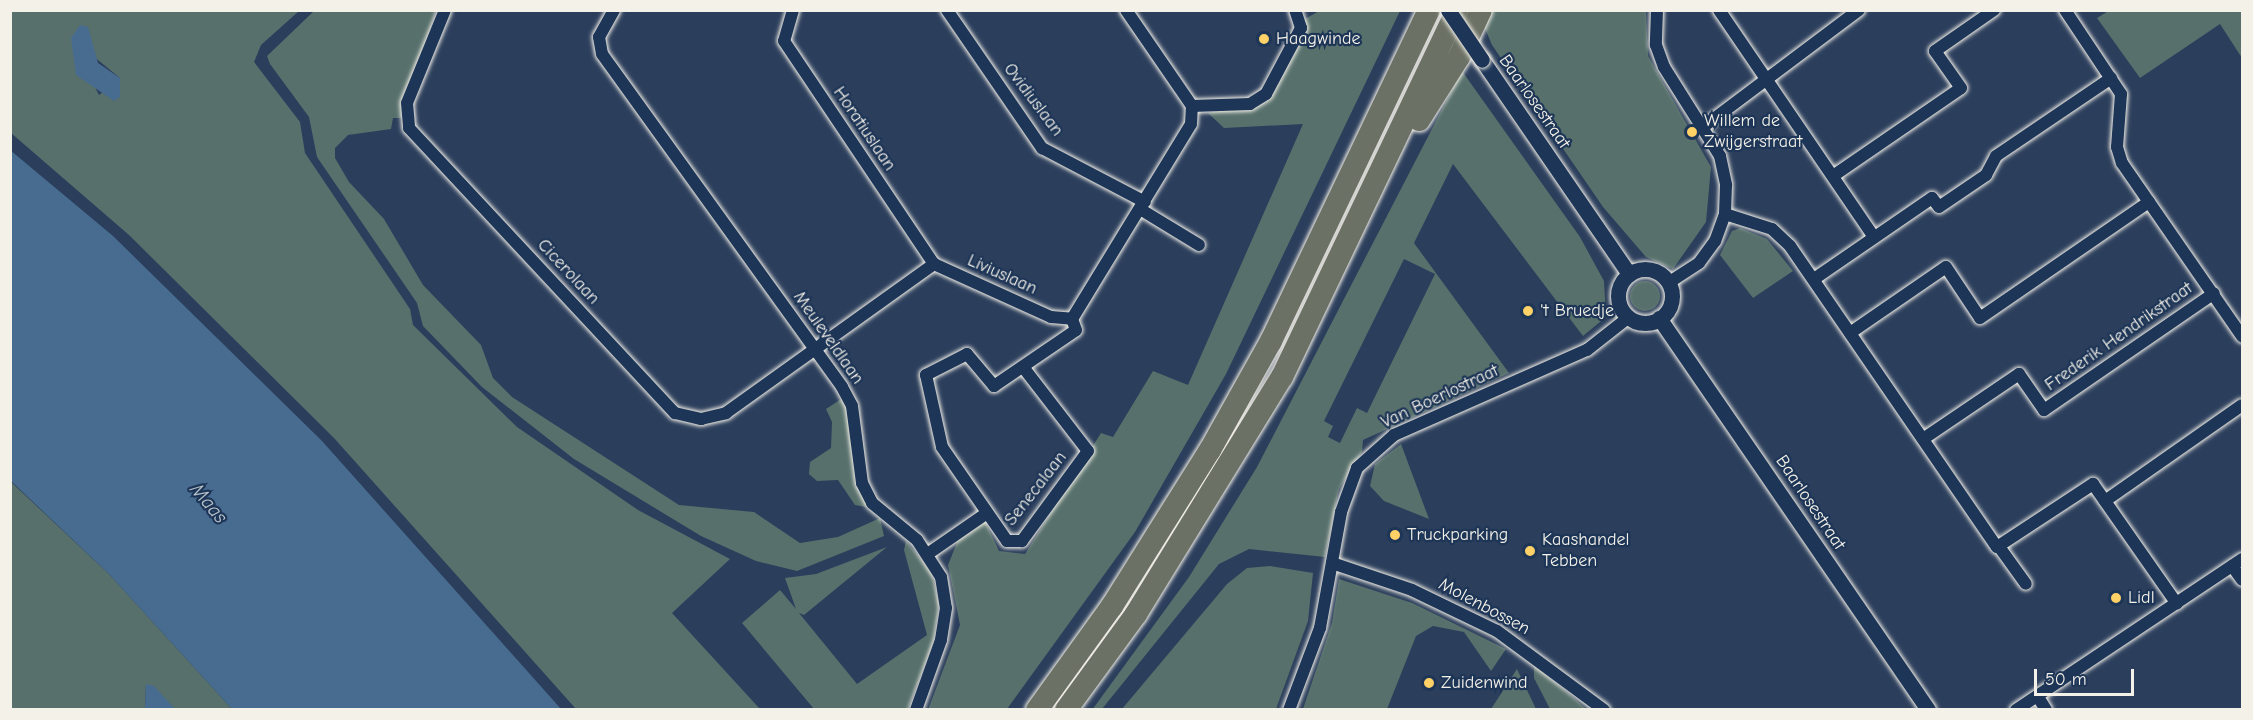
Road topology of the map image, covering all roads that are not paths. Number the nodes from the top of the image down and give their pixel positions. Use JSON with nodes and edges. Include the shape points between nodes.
{"nodes":[{"id":1,"x":445,"y":10,"type":"edge"},
{"id":2,"x":614,"y":10,"type":"edge"},
{"id":3,"x":793,"y":10,"type":"edge"},
{"id":4,"x":947,"y":10,"type":"edge"},
{"id":5,"x":1126,"y":10,"type":"edge"},
{"id":6,"x":1295,"y":10,"type":"edge"},
{"id":7,"x":1430,"y":10,"type":"edge"},
{"id":8,"x":1448,"y":10,"type":"edge"},
{"id":9,"x":1457,"y":10,"type":"edge"},
{"id":10,"x":1481,"y":10,"type":"edge"},
{"id":11,"x":1657,"y":10,"type":"edge"},
{"id":12,"x":1719,"y":10,"type":"edge"},
{"id":13,"x":1858,"y":10,"type":"edge"},
{"id":14,"x":1994,"y":10,"type":"edge"},
{"id":15,"x":2065,"y":10,"type":"edge"},
{"id":16,"x":2111,"y":78,"type":"junction"},
{"id":17,"x":1768,"y":81,"type":"junction"},
{"id":18,"x":1192,"y":106,"type":"junction"},
{"id":19,"x":1703,"y":127,"type":"junction"},
{"id":20,"x":1833,"y":176,"type":"junction"},
{"id":21,"x":1373,"y":192,"type":"junction"},
{"id":22,"x":2149,"y":202,"type":"junction"},
{"id":23,"x":1143,"y":206,"type":"junction"},
{"id":24,"x":1725,"y":214,"type":"junction"},
{"id":25,"x":1874,"y":237,"type":"junction"},
{"id":26,"x":1199,"y":245,"type":"dead end"},
{"id":27,"x":934,"y":264,"type":"junction"},
{"id":28,"x":1629,"y":274,"type":"junction"},
{"id":29,"x":1814,"y":279,"type":"junction"},
{"id":30,"x":1668,"y":283,"type":"junction"},
{"id":31,"x":2214,"y":293,"type":"junction"},
{"id":32,"x":1629,"y":317,"type":"junction"},
{"id":33,"x":1659,"y":318,"type":"junction"},
{"id":34,"x":1072,"y":319,"type":"junction"},
{"id":35,"x":1850,"y":333,"type":"junction"},
{"id":36,"x":2242,"y":336,"type":"edge"},
{"id":37,"x":815,"y":349,"type":"junction"},
{"id":38,"x":1023,"y":367,"type":"junction"},
{"id":39,"x":2242,"y":405,"type":"edge"},
{"id":40,"x":1923,"y":439,"type":"junction"},
{"id":41,"x":2105,"y":501,"type":"junction"},
{"id":42,"x":987,"y":513,"type":"junction"},
{"id":43,"x":2000,"y":548,"type":"junction"},
{"id":44,"x":929,"y":553,"type":"junction"},
{"id":45,"x":2237,"y":562,"type":"edge"},
{"id":46,"x":1332,"y":563,"type":"junction"},
{"id":47,"x":2242,"y":580,"type":"edge"},
{"id":48,"x":2026,"y":584,"type":"dead end"},
{"id":49,"x":2177,"y":604,"type":"junction"},
{"id":50,"x":2038,"y":697,"type":"junction"},
{"id":51,"x":916,"y":710,"type":"edge"},
{"id":52,"x":1037,"y":710,"type":"edge"},
{"id":53,"x":1066,"y":710,"type":"edge"},
{"id":54,"x":1289,"y":710,"type":"edge"},
{"id":55,"x":1604,"y":710,"type":"edge"},
{"id":56,"x":1928,"y":710,"type":"edge"},
{"id":57,"x":2016,"y":710,"type":"edge"},
{"id":58,"x":2046,"y":710,"type":"edge"}],
"edges":[{"from":1,"to":37,"type":"street","name":"Cicerolaan","via":[[407,103],[409,128],[675,413],[701,419],[726,413]]},
{"from":2,"to":37,"type":"street","name":"Meuleveldlaan","via":[[599,37],[602,54]]},
{"from":3,"to":27,"type":"street","name":"Horatiuslaan","via":[[784,41]]},
{"from":4,"to":23,"type":"street","name":"Ovidiuslaan","via":[[1042,148]]},
{"from":5,"to":18,"type":"street"},
{"from":6,"to":18,"type":"street","via":[[1301,28],[1266,94],[1250,104]]},
{"from":7,"to":52,"type":"highway","via":[[1281,321],[1210,450],[1112,606]]},
{"from":8,"to":28,"type":"street","name":"Baarlosestraat","bridge":true},
{"from":9,"to":21,"type":"highway"},
{"from":10,"to":21,"type":"highway","via":[[1459,57]]},
{"from":11,"to":19,"type":"street","via":[[1656,45],[1664,67]]},
{"from":12,"to":17,"type":"street"},
{"from":13,"to":17,"type":"street","via":[[1778,67]]},
{"from":14,"to":20,"type":"street","via":[[1935,51],[1960,88]]},
{"from":15,"to":16,"type":"street","name":"Frederik Hendrikstraat"},
{"from":16,"to":22,"type":"street","name":"Frederik Hendrikstraat","via":[[2121,94],[2117,147]]},
{"from":16,"to":25,"type":"street","via":[[1996,156],[1986,175],[1939,207],[1932,198]]},
{"from":17,"to":19,"type":"street"},
{"from":17,"to":20,"type":"street"},
{"from":18,"to":23,"type":"street","via":[[1191,124]]},
{"from":19,"to":24,"type":"street","via":[[1720,156]]},
{"from":20,"to":25,"type":"street"},
{"from":21,"to":53,"type":"highway","via":[[1246,440],[1136,615]]},
{"from":22,"to":31,"type":"street","name":"Frederik Hendrikstraat"},
{"from":22,"to":35,"type":"street","via":[[1980,318],[1946,267]]},
{"from":23,"to":26,"type":"street"},
{"from":23,"to":34,"type":"street"},
{"from":24,"to":29,"type":"street","via":[[1772,229]]},
{"from":24,"to":30,"type":"street","via":[[1699,263]]},
{"from":25,"to":29,"type":"street"},
{"from":27,"to":34,"type":"street","name":"Liviuslaan","via":[[1051,317]]},
{"from":27,"to":37,"type":"street"},
{"from":28,"to":30,"type":"street","via":[[1650,270]]},
{"from":28,"to":32,"type":"street","via":[[1618,298]]},
{"from":29,"to":35,"type":"street"},
{"from":30,"to":33,"type":"street","via":[[1671,303]]},
{"from":31,"to":36,"type":"street","name":"Frederik Hendrikstraat"},
{"from":31,"to":40,"type":"street","name":"Frederik Hendrikstraat","via":[[2044,410],[2019,374]]},
{"from":32,"to":33,"type":"street","via":[[1643,322]]},
{"from":32,"to":46,"type":"street","name":"Van Boerlostraat","via":[[1587,350],[1376,447],[1346,492]]},
{"from":33,"to":56,"type":"street","name":"Baarlosestraat"},
{"from":34,"to":38,"type":"street","name":"Senecalaan","via":[[1076,330]]},
{"from":35,"to":40,"type":"street"},
{"from":37,"to":44,"type":"street","name":"Meuleveldlaan","via":[[852,406],[862,483],[872,503]]},
{"from":38,"to":42,"type":"street","name":"Senecalaan","via":[[1088,452],[1022,541],[1007,541]]},
{"from":38,"to":42,"type":"street","name":"Senecalaan","via":[[994,386],[967,354],[926,375],[942,447]]},
{"from":39,"to":41,"type":"street"},
{"from":40,"to":43,"type":"street"},
{"from":41,"to":43,"type":"street","via":[[2093,484]]},
{"from":41,"to":49,"type":"street"},
{"from":42,"to":44,"type":"street","name":"Senecalaan"},
{"from":43,"to":48,"type":"street"},
{"from":44,"to":51,"type":"street","via":[[946,608],[941,640]]},
{"from":45,"to":47,"type":"street"},
{"from":45,"to":49,"type":"street"},
{"from":46,"to":54,"type":"street","via":[[1320,628]]},
{"from":46,"to":55,"type":"street","name":"Molenbossen","via":[[1412,590],[1497,631]]},
{"from":49,"to":50,"type":"street"},
{"from":50,"to":57,"type":"street"},
{"from":50,"to":58,"type":"street"}]}
